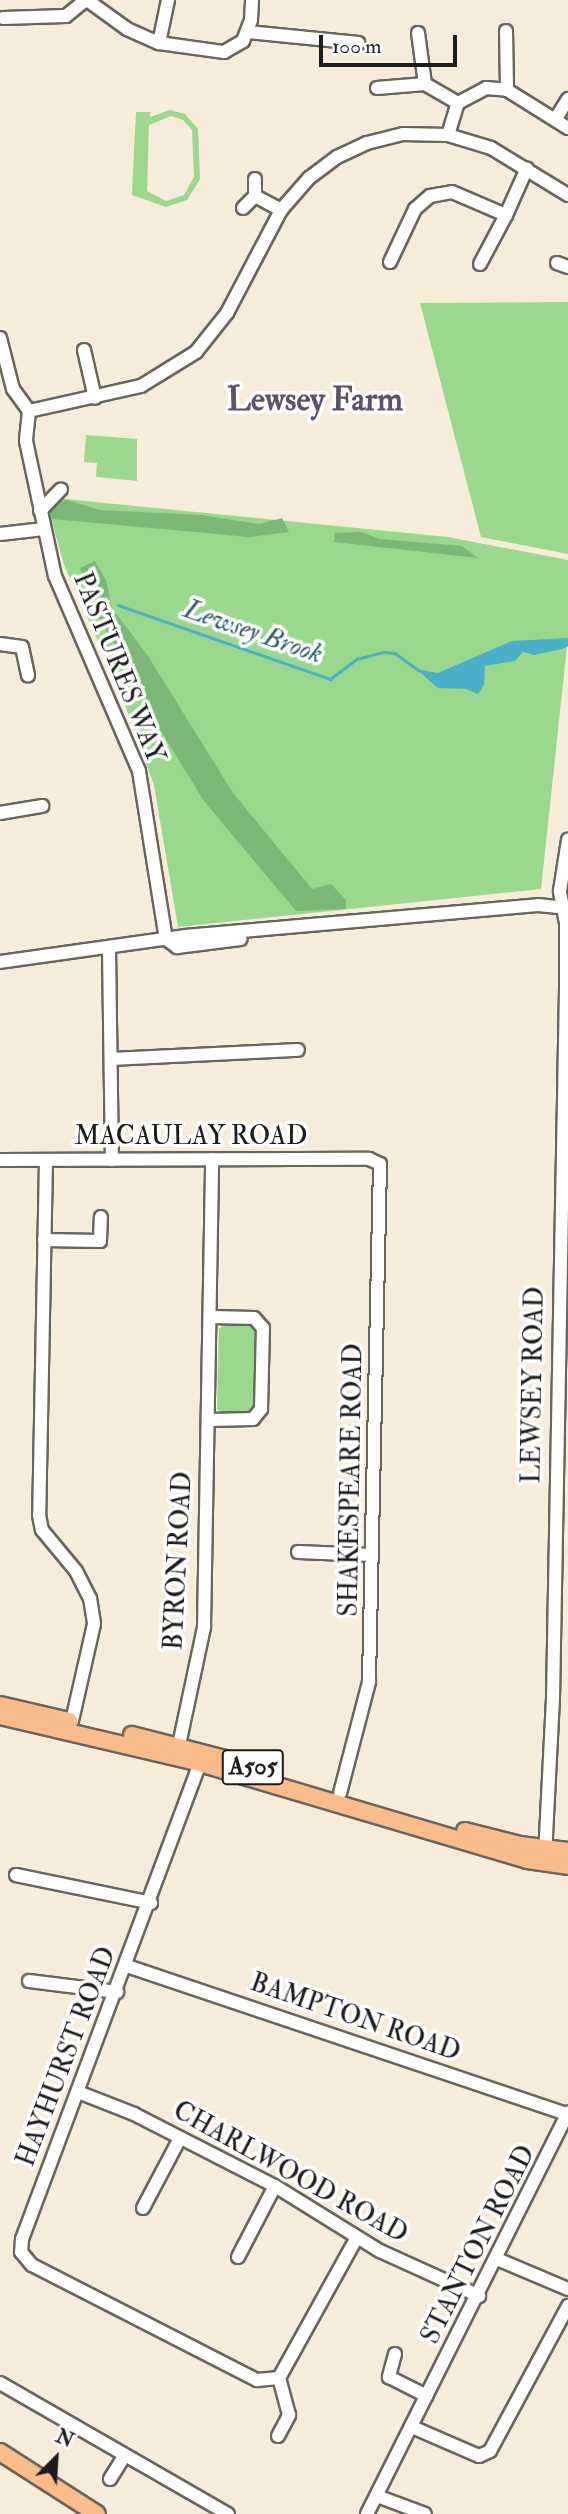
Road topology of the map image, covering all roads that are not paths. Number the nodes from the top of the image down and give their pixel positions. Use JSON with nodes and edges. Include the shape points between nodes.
{"nodes":[{"id":1,"x":86,"y":0,"type":"edge"},
{"id":2,"x":168,"y":0,"type":"edge"},
{"id":3,"x":252,"y":0,"type":"edge"},
{"id":4,"x":3,"y":18,"type":"dead end"},
{"id":5,"x":506,"y":31,"type":"dead end"},
{"id":6,"x":248,"y":32,"type":"junction"},
{"id":7,"x":418,"y":33,"type":"dead end"},
{"id":8,"x":159,"y":43,"type":"junction"},
{"id":9,"x":358,"y":43,"type":"dead end"},
{"id":10,"x":425,"y":84,"type":"junction"},
{"id":11,"x":377,"y":88,"type":"dead end"},
{"id":12,"x":507,"y":90,"type":"junction"},
{"id":13,"x":568,"y":99,"type":"edge"},
{"id":14,"x":458,"y":103,"type":"junction"},
{"id":15,"x":555,"y":120,"type":"junction"},
{"id":16,"x":568,"y":128,"type":"edge"},
{"id":17,"x":448,"y":135,"type":"junction"},
{"id":18,"x":527,"y":168,"type":"junction"},
{"id":19,"x":255,"y":179,"type":"dead end"},
{"id":20,"x":568,"y":195,"type":"edge"},
{"id":21,"x":255,"y":196,"type":"junction"},
{"id":22,"x":243,"y":208,"type":"dead end"},
{"id":23,"x":281,"y":211,"type":"junction"},
{"id":24,"x":506,"y":215,"type":"junction"},
{"id":25,"x":390,"y":262,"type":"dead end"},
{"id":26,"x":480,"y":264,"type":"dead end"},
{"id":27,"x":0,"y":338,"type":"edge"},
{"id":28,"x":83,"y":350,"type":"dead end"},
{"id":29,"x":95,"y":398,"type":"junction"},
{"id":30,"x":29,"y":411,"type":"junction"},
{"id":31,"x":61,"y":489,"type":"dead end"},
{"id":32,"x":40,"y":511,"type":"junction"},
{"id":33,"x":44,"y":529,"type":"junction"},
{"id":34,"x":0,"y":534,"type":"edge"},
{"id":35,"x":0,"y":644,"type":"edge"},
{"id":36,"x":27,"y":675,"type":"dead end"},
{"id":37,"x":42,"y":806,"type":"dead end"},
{"id":38,"x":0,"y":813,"type":"edge"},
{"id":39,"x":568,"y":840,"type":"edge"},
{"id":40,"x":565,"y":908,"type":"edge"},
{"id":41,"x":166,"y":939,"type":"junction"},
{"id":42,"x":109,"y":949,"type":"junction"},
{"id":43,"x":0,"y":962,"type":"edge"},
{"id":44,"x":298,"y":1050,"type":"dead end"},
{"id":45,"x":112,"y":1059,"type":"junction"},
{"id":46,"x":565,"y":1153,"type":"edge"},
{"id":47,"x":212,"y":1158,"type":"junction"},
{"id":48,"x":0,"y":1160,"type":"edge"},
{"id":49,"x":46,"y":1160,"type":"junction"},
{"id":50,"x":113,"y":1160,"type":"junction"},
{"id":51,"x":380,"y":1164,"type":"joint"},
{"id":52,"x":102,"y":1217,"type":"dead end"},
{"id":53,"x":44,"y":1240,"type":"junction"},
{"id":54,"x":211,"y":1317,"type":"junction"},
{"id":55,"x":209,"y":1420,"type":"junction"},
{"id":56,"x":562,"y":1433,"type":"edge"},
{"id":57,"x":298,"y":1552,"type":"dead end"},
{"id":58,"x":372,"y":1555,"type":"junction"},
{"id":59,"x":0,"y":1705,"type":"edge"},
{"id":60,"x":0,"y":1716,"type":"edge"},
{"id":61,"x":72,"y":1721,"type":"junction"},
{"id":62,"x":179,"y":1745,"type":"junction"},
{"id":63,"x":200,"y":1763,"type":"junction"},
{"id":64,"x":340,"y":1793,"type":"junction"},
{"id":65,"x":568,"y":1851,"type":"edge"},
{"id":66,"x":545,"y":1856,"type":"junction"},
{"id":67,"x":568,"y":1866,"type":"edge"},
{"id":68,"x":22,"y":1880,"type":"dead end"},
{"id":69,"x":151,"y":1903,"type":"junction"},
{"id":70,"x":127,"y":1966,"type":"junction"},
{"id":71,"x":29,"y":1982,"type":"dead end"},
{"id":72,"x":117,"y":1992,"type":"junction"},
{"id":73,"x":78,"y":2092,"type":"junction"},
{"id":74,"x":568,"y":2113,"type":"edge"},
{"id":75,"x":180,"y":2138,"type":"junction"},
{"id":76,"x":275,"y":2186,"type":"junction"},
{"id":77,"x":143,"y":2207,"type":"dead end"},
{"id":78,"x":358,"y":2236,"type":"junction"},
{"id":79,"x":238,"y":2257,"type":"dead end"},
{"id":80,"x":497,"y":2259,"type":"junction"},
{"id":81,"x":568,"y":2290,"type":"edge"},
{"id":82,"x":479,"y":2296,"type":"junction"},
{"id":83,"x":568,"y":2306,"type":"edge"},
{"id":84,"x":395,"y":2354,"type":"dead end"},
{"id":85,"x":279,"y":2378,"type":"junction"},
{"id":86,"x":0,"y":2384,"type":"edge"},
{"id":87,"x":427,"y":2396,"type":"junction"},
{"id":88,"x":412,"y":2427,"type":"junction"},
{"id":89,"x":278,"y":2436,"type":"dead end"},
{"id":90,"x":0,"y":2452,"type":"edge"},
{"id":91,"x":125,"y":2455,"type":"junction"},
{"id":92,"x":110,"y":2479,"type":"dead end"},
{"id":93,"x":377,"y":2496,"type":"junction"},
{"id":94,"x":97,"y":2514,"type":"edge"},
{"id":95,"x":228,"y":2514,"type":"edge"},
{"id":96,"x":368,"y":2514,"type":"edge"},
{"id":97,"x":425,"y":2514,"type":"edge"}],
"edges":[{"from":1,"to":4,"type":"street","via":[[65,16]]},
{"from":1,"to":8,"type":"street","via":[[127,29]]},
{"from":2,"to":8,"type":"street"},
{"from":3,"to":6,"type":"street"},
{"from":5,"to":12,"type":"street"},
{"from":6,"to":8,"type":"street","via":[[235,48],[224,52]]},
{"from":6,"to":9,"type":"street"},
{"from":7,"to":10,"type":"street"},
{"from":10,"to":11,"type":"street"},
{"from":10,"to":14,"type":"street"},
{"from":12,"to":14,"type":"street","via":[[486,88]]},
{"from":12,"to":15,"type":"street"},
{"from":13,"to":15,"type":"street"},
{"from":14,"to":17,"type":"street"},
{"from":15,"to":16,"type":"street"},
{"from":17,"to":18,"type":"street","via":[[491,148]]},
{"from":17,"to":23,"type":"street","via":[[403,134],[367,143],[337,157],[309,178]]},
{"from":18,"to":20,"type":"street"},
{"from":18,"to":24,"type":"street"},
{"from":19,"to":21,"type":"street"},
{"from":21,"to":22,"type":"street"},
{"from":21,"to":23,"type":"street"},
{"from":23,"to":29,"type":"street","via":[[227,313],[196,352],[141,386]]},
{"from":24,"to":25,"type":"street","via":[[452,192],[430,196],[415,209]]},
{"from":24,"to":26,"type":"street"},
{"from":27,"to":30,"type":"street","via":[[13,389]]},
{"from":28,"to":29,"type":"street"},
{"from":29,"to":30,"type":"street"},
{"from":30,"to":32,"type":"street","name":"PASTURES WAY","via":[[26,441]]},
{"from":31,"to":32,"type":"street"},
{"from":32,"to":33,"type":"street","name":"PASTURES WAY"},
{"from":33,"to":34,"type":"street"},
{"from":33,"to":41,"type":"street","name":"PASTURES WAY","via":[[74,626],[139,771]]},
{"from":35,"to":36,"type":"street","via":[[22,647]]},
{"from":37,"to":38,"type":"street"},
{"from":39,"to":40,"type":"street","name":"LEWSEY ROAD","via":[[563,854]]},
{"from":40,"to":41,"type":"street","via":[[426,914]]},
{"from":40,"to":46,"type":"street","name":"LEWSEY ROAD"},
{"from":41,"to":42,"type":"street"},
{"from":42,"to":43,"type":"street"},
{"from":42,"to":45,"type":"street"},
{"from":44,"to":45,"type":"street"},
{"from":45,"to":50,"type":"street"},
{"from":46,"to":56,"type":"street","name":"LEWSEY ROAD"},
{"from":47,"to":50,"type":"street","name":"MACAULAY ROAD"},
{"from":47,"to":51,"type":"street","name":"MACAULAY ROAD","via":[[369,1159]]},
{"from":47,"to":54,"type":"street","name":"BYRON ROAD"},
{"from":48,"to":49,"type":"street","name":"MACAULAY ROAD"},
{"from":49,"to":50,"type":"street","name":"MACAULAY ROAD"},
{"from":49,"to":53,"type":"street"},
{"from":51,"to":58,"type":"street","name":"SHAKESPEARE ROAD"},
{"from":52,"to":53,"type":"street","via":[[100,1241]]},
{"from":53,"to":61,"type":"street","via":[[39,1515],[42,1530],[76,1572],[90,1598],[94,1624]]},
{"from":54,"to":55,"type":"street","name":"BYRON ROAD"},
{"from":54,"to":55,"type":"street","via":[[254,1318],[263,1328],[262,1382],[261,1409],[253,1419]]},
{"from":55,"to":62,"type":"street","name":"BYRON ROAD","via":[[204,1627]]},
{"from":56,"to":66,"type":"street","name":"LEWSEY ROAD"},
{"from":57,"to":58,"type":"street"},
{"from":58,"to":64,"type":"street","name":"SHAKESPEARE ROAD","via":[[369,1682]]},
{"from":59,"to":61,"type":"main road","number":"A505"},
{"from":60,"to":63,"type":"main road","number":"A505"},
{"from":61,"to":62,"type":"main road","number":"A505"},
{"from":62,"to":64,"type":"main road","number":"A505"},
{"from":63,"to":66,"type":"main road","number":"A505"},
{"from":63,"to":69,"type":"street","name":"HAYHURST ROAD"},
{"from":64,"to":66,"type":"main road","number":"A505"},
{"from":65,"to":66,"type":"main road","number":"A505"},
{"from":66,"to":67,"type":"main road","number":"A505"},
{"from":68,"to":69,"type":"street"},
{"from":69,"to":70,"type":"street","name":"HAYHURST ROAD"},
{"from":70,"to":72,"type":"street","name":"HAYHURST ROAD"},
{"from":70,"to":74,"type":"street","name":"BAMPTON ROAD"},
{"from":71,"to":72,"type":"street"},
{"from":72,"to":73,"type":"street","name":"HAYHURST ROAD"},
{"from":73,"to":75,"type":"street","name":"CHARLWOOD ROAD"},
{"from":73,"to":85,"type":"street","name":"HAYHURST ROAD","via":[[22,2239],[22,2252],[32,2265],[257,2380]]},
{"from":74,"to":80,"type":"street","name":"STANTON ROAD"},
{"from":75,"to":76,"type":"street","name":"CHARLWOOD ROAD"},
{"from":75,"to":77,"type":"street"},
{"from":76,"to":78,"type":"street","name":"CHARLWOOD ROAD"},
{"from":76,"to":79,"type":"street"},
{"from":78,"to":82,"type":"street","name":"CHARLWOOD ROAD"},
{"from":78,"to":85,"type":"street"},
{"from":80,"to":81,"type":"street"},
{"from":80,"to":82,"type":"street","name":"STANTON ROAD"},
{"from":82,"to":87,"type":"street","name":"STANTON ROAD"},
{"from":83,"to":88,"type":"street","via":[[490,2451],[479,2456]]},
{"from":84,"to":87,"type":"street","name":"STANTON ROAD","via":[[389,2377]]},
{"from":85,"to":89,"type":"street","via":[[289,2415]]},
{"from":86,"to":91,"type":"street"},
{"from":87,"to":88,"type":"street","name":"STANTON ROAD"},
{"from":88,"to":93,"type":"street","name":"STANTON ROAD"},
{"from":90,"to":94,"type":"main road"},
{"from":91,"to":92,"type":"street"},
{"from":91,"to":95,"type":"street"},
{"from":93,"to":96,"type":"street","name":"STANTON ROAD"},
{"from":93,"to":97,"type":"street"}]}
